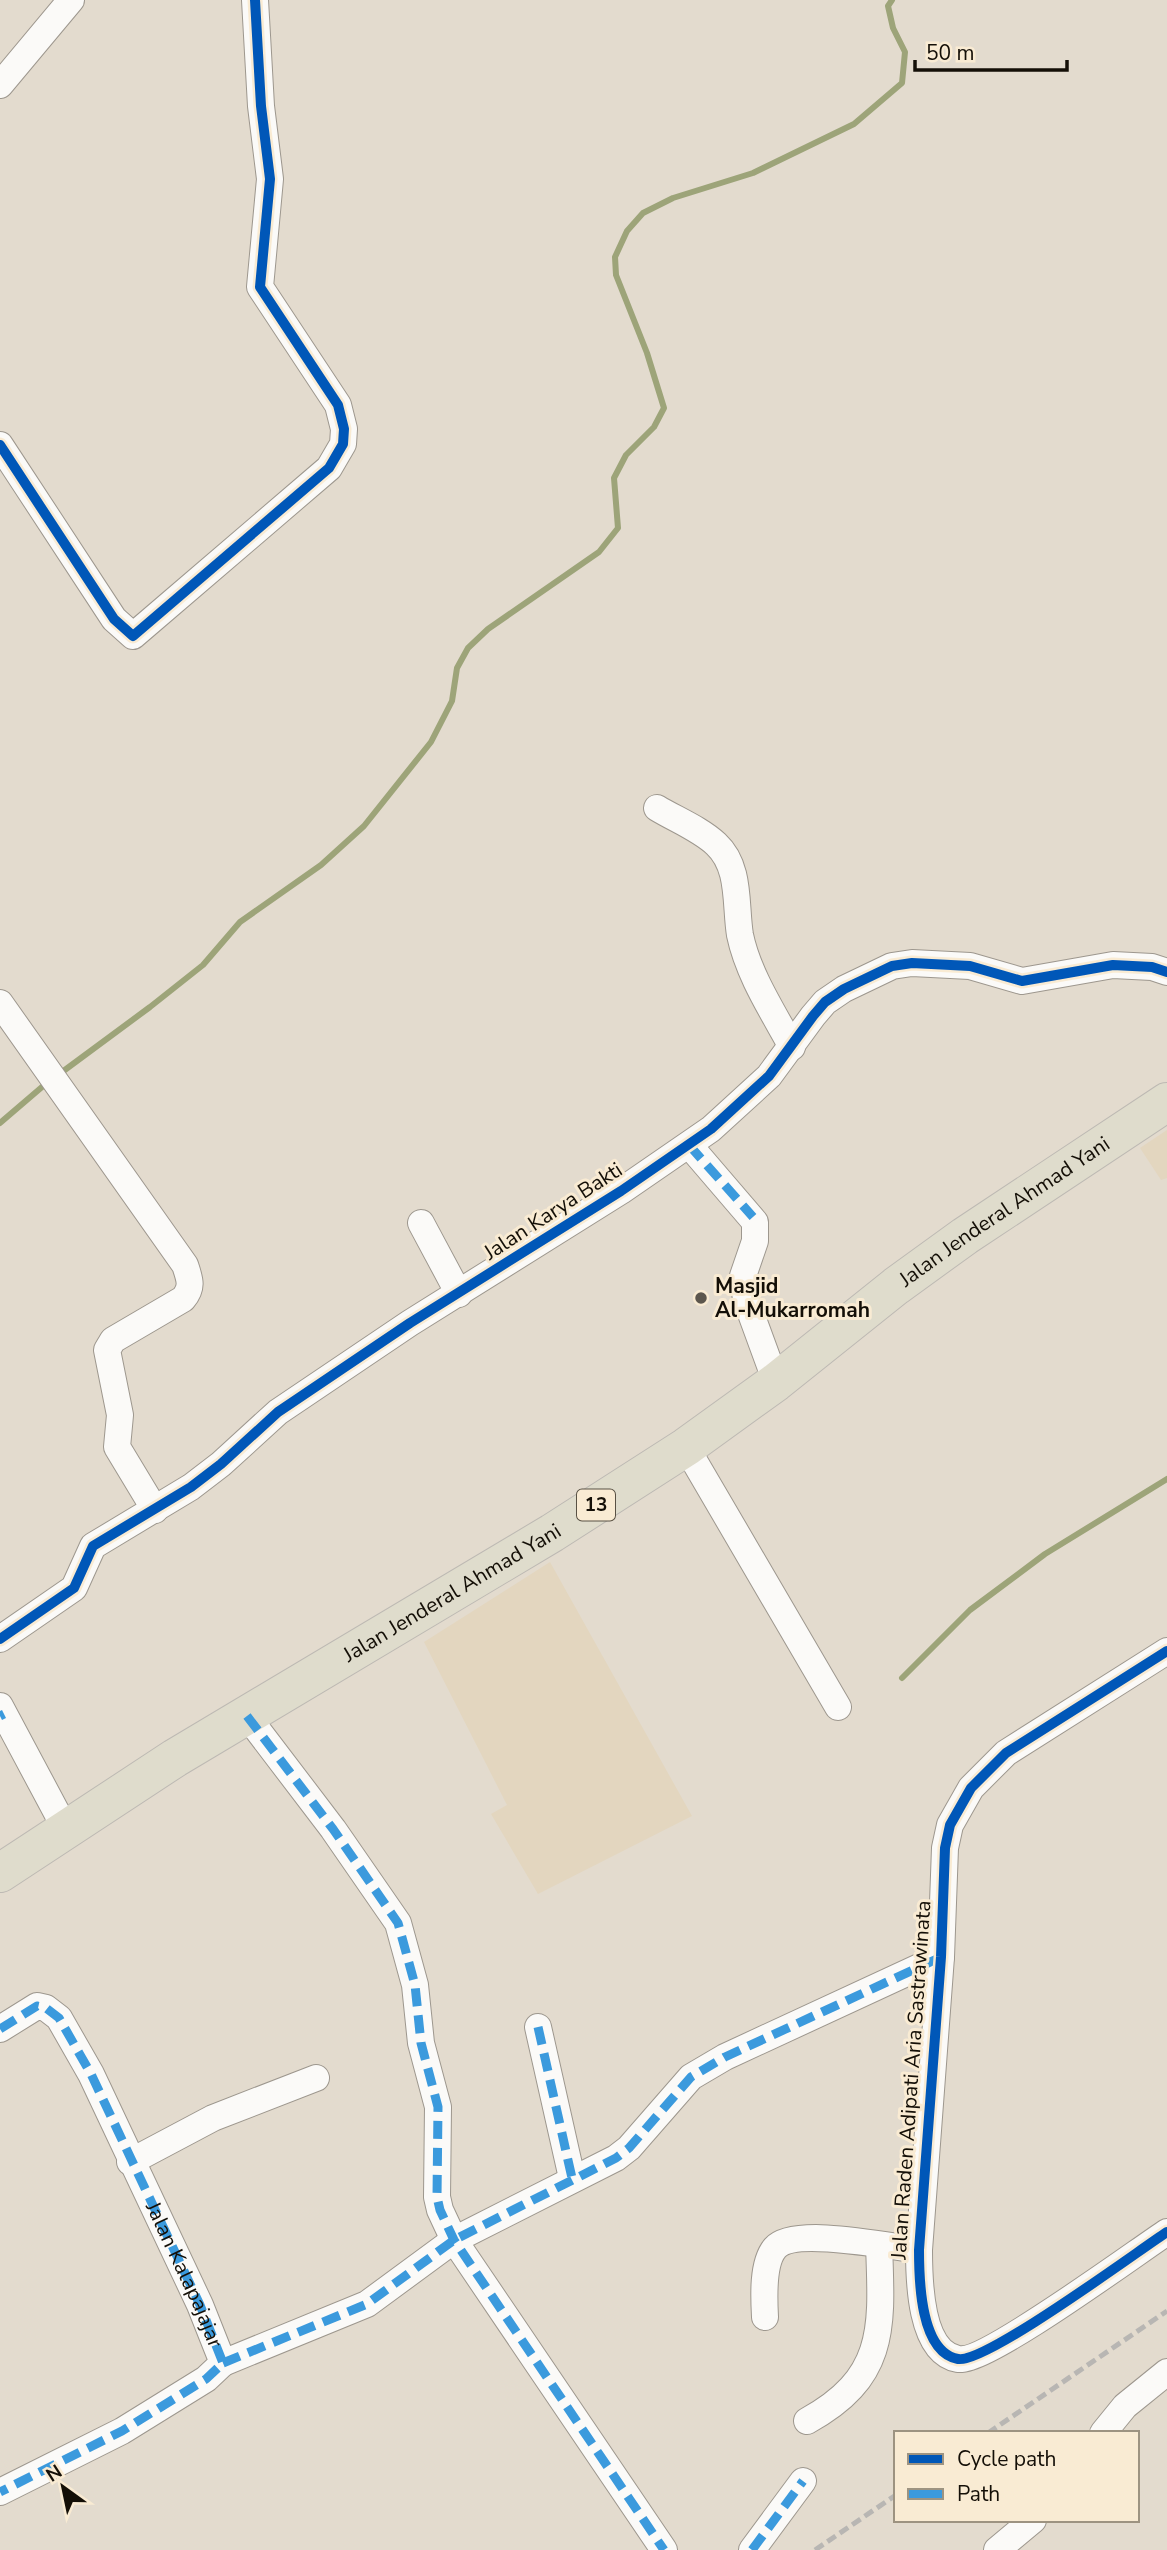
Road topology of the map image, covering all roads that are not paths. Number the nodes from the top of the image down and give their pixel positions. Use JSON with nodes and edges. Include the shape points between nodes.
{"nodes":[{"id":1,"x":71,"y":0,"type":"edge"},
{"id":2,"x":255,"y":0,"type":"edge"},
{"id":3,"x":0,"y":85,"type":"edge"},
{"id":4,"x":0,"y":445,"type":"edge"},
{"id":5,"x":657,"y":808,"type":"dead end"},
{"id":6,"x":1167,"y":972,"type":"edge"},
{"id":7,"x":0,"y":1003,"type":"edge"},
{"id":8,"x":792,"y":1047,"type":"junction"},
{"id":9,"x":1167,"y":1101,"type":"edge"},
{"id":10,"x":689,"y":1145,"type":"junction"},
{"id":11,"x":421,"y":1223,"type":"dead end"},
{"id":12,"x":459,"y":1294,"type":"junction"},
{"id":13,"x":776,"y":1382,"type":"junction"},
{"id":14,"x":686,"y":1447,"type":"junction"},
{"id":15,"x":155,"y":1510,"type":"junction"},
{"id":16,"x":0,"y":1639,"type":"edge"},
{"id":17,"x":1167,"y":1651,"type":"edge"},
{"id":18,"x":838,"y":1707,"type":"dead end"},
{"id":19,"x":1,"y":1712,"type":"edge"},
{"id":20,"x":247,"y":1716,"type":"junction"},
{"id":21,"x":65,"y":1828,"type":"junction"},
{"id":22,"x":0,"y":1873,"type":"edge"},
{"id":23,"x":941,"y":1957,"type":"junction"},
{"id":24,"x":538,"y":2027,"type":"dead end"},
{"id":25,"x":0,"y":2029,"type":"edge"},
{"id":26,"x":316,"y":2078,"type":"dead end"},
{"id":27,"x":130,"y":2162,"type":"junction"},
{"id":28,"x":572,"y":2178,"type":"junction"},
{"id":29,"x":1167,"y":2232,"type":"edge"},
{"id":30,"x":454,"y":2240,"type":"junction"},
{"id":31,"x":880,"y":2245,"type":"junction"},
{"id":32,"x":919,"y":2250,"type":"junction"},
{"id":33,"x":765,"y":2317,"type":"dead end"},
{"id":34,"x":223,"y":2362,"type":"junction"},
{"id":35,"x":1167,"y":2372,"type":"edge"},
{"id":36,"x":807,"y":2421,"type":"dead end"},
{"id":37,"x":1105,"y":2431,"type":"edge"},
{"id":38,"x":803,"y":2481,"type":"dead end"},
{"id":39,"x":0,"y":2492,"type":"edge"},
{"id":40,"x":1031,"y":2522,"type":"edge"},
{"id":41,"x":664,"y":2550,"type":"edge"},
{"id":42,"x":752,"y":2550,"type":"edge"},
{"id":43,"x":997,"y":2550,"type":"edge"}],
"edges":[{"from":1,"to":3,"type":"street"},
{"from":2,"to":4,"type":"street","via":[[270,179],[260,287],[338,405],[343,444],[329,468],[133,636],[114,619]]},
{"from":5,"to":8,"type":"street","via":[[717,844],[729,863],[741,937],[762,993]]},
{"from":6,"to":8,"type":"street","name":"Jalan Karya Bakti","via":[[1113,965],[1022,981],[970,966],[902,964],[834,995]]},
{"from":7,"to":15,"type":"street","via":[[185,1265],[191,1280],[183,1299],[113,1340],[107,1350],[120,1415],[117,1447]]},
{"from":8,"to":10,"type":"street","name":"Jalan Karya Bakti","via":[[746,1100]]},
{"from":9,"to":13,"type":"highway","name":"Jalan Jenderal Ahmad Yani","number":"13","via":[[965,1236]]},
{"from":10,"to":12,"type":"street","name":"Jalan Karya Bakti"},
{"from":10,"to":13,"type":"street","via":[[755,1222],[755,1241],[743,1276],[746,1300]]},
{"from":11,"to":12,"type":"street"},
{"from":12,"to":15,"type":"street","name":"Jalan Karya Bakti","via":[[278,1412],[221,1464]]},
{"from":13,"to":14,"type":"highway","name":"Jalan Jenderal Ahmad Yani","number":"13"},
{"from":14,"to":18,"type":"street"},
{"from":14,"to":20,"type":"highway","name":"Jalan Jenderal Ahmad Yani","number":"13"},
{"from":15,"to":16,"type":"street","name":"Jalan Karya Bakti","via":[[93,1546],[74,1588]]},
{"from":17,"to":23,"type":"street","name":"Jalan Raden Adipati Aria Sastrawinata","via":[[1006,1753],[971,1787],[950,1825],[945,1848]]},
{"from":19,"to":21,"type":"street"},
{"from":20,"to":21,"type":"highway","name":"Jalan Jenderal Ahmad Yani","number":"13"},
{"from":20,"to":30,"type":"street","via":[[398,1923],[415,1985],[421,2043],[439,2107],[436,2186],[440,2210]]},
{"from":21,"to":22,"type":"highway","name":"Jalan Jenderal Ahmad Yani","number":"13"},
{"from":23,"to":28,"type":"street","via":[[700,2071],[629,2148]]},
{"from":23,"to":32,"type":"street","name":"Jalan Raden Adipati Aria Sastrawinata"},
{"from":24,"to":28,"type":"street"},
{"from":25,"to":27,"type":"street","name":"Jalan Kalapajajar","via":[[37,2006],[59,2018],[91,2074]]},
{"from":26,"to":27,"type":"street","via":[[213,2118]]},
{"from":27,"to":34,"type":"street","name":"Jalan Kalapajajar"},
{"from":28,"to":30,"type":"street"},
{"from":29,"to":32,"type":"street","name":"Jalan Raden Adipati Aria Sastrawinata","via":[[1016,2334],[967,2359],[943,2351],[929,2327],[919,2286]]},
{"from":30,"to":34,"type":"street","via":[[366,2304]]},
{"from":30,"to":41,"type":"street"},
{"from":31,"to":32,"type":"street"},
{"from":31,"to":33,"type":"street","via":[[797,2238],[778,2245],[769,2260]]},
{"from":31,"to":36,"type":"street","via":[[880,2316],[871,2360],[851,2391]]},
{"from":34,"to":39,"type":"street","name":"Jalan Kalapajajar","via":[[206,2379],[122,2431]]},
{"from":35,"to":37,"type":"street","via":[[1125,2406]]},
{"from":38,"to":42,"type":"street"},
{"from":40,"to":43,"type":"street"}]}
